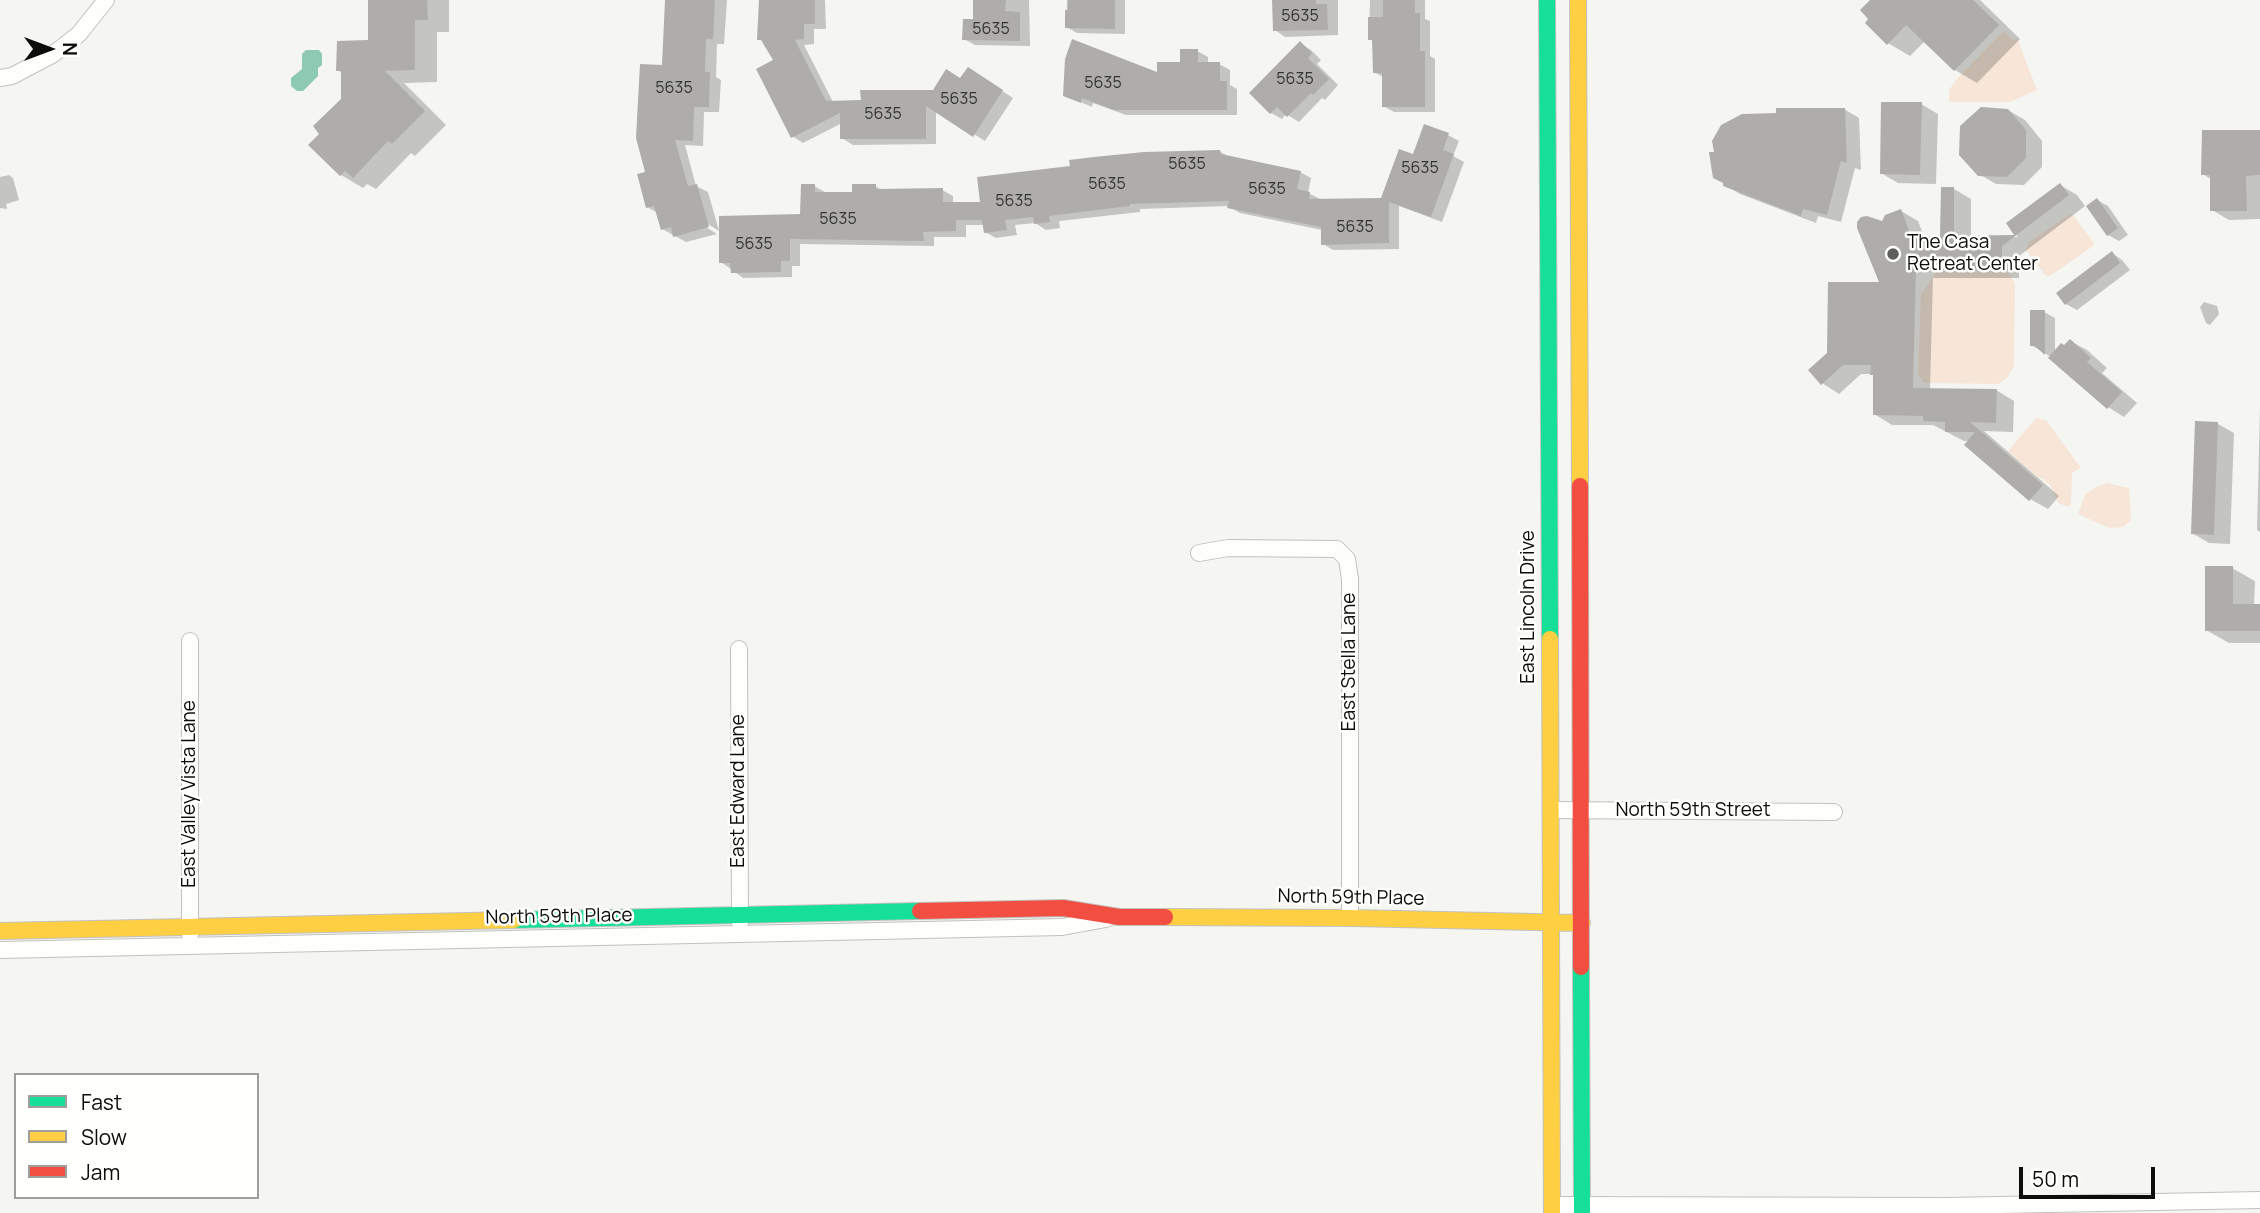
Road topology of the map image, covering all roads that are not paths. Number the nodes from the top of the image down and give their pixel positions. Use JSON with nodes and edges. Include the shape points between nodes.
{"nodes":[{"id":1,"x":106,"y":0,"type":"edge"},
{"id":2,"x":1547,"y":0,"type":"edge"},
{"id":3,"x":1578,"y":0,"type":"edge"},
{"id":4,"x":0,"y":78,"type":"edge"},
{"id":5,"x":1199,"y":553,"type":"dead end"},
{"id":6,"x":190,"y":641,"type":"dead end"},
{"id":7,"x":738,"y":649,"type":"dead end"},
{"id":8,"x":1551,"y":810,"type":"junction"},
{"id":9,"x":1582,"y":811,"type":"junction"},
{"id":10,"x":1834,"y":812,"type":"dead end"},
{"id":11,"x":740,"y":915,"type":"junction"},
{"id":12,"x":1119,"y":917,"type":"junction"},
{"id":13,"x":1350,"y":918,"type":"junction"},
{"id":14,"x":1552,"y":923,"type":"junction"},
{"id":15,"x":1582,"y":923,"type":"junction"},
{"id":16,"x":190,"y":928,"type":"junction"},
{"id":17,"x":0,"y":931,"type":"edge"},
{"id":18,"x":740,"y":934,"type":"junction"},
{"id":19,"x":190,"y":947,"type":"junction"},
{"id":20,"x":0,"y":950,"type":"edge"},
{"id":21,"x":2260,"y":1200,"type":"edge"},
{"id":22,"x":1552,"y":1209,"type":"edge"},
{"id":23,"x":1582,"y":1209,"type":"edge"}],
"edges":[{"from":1,"to":4,"type":"street","via":[[79,34],[52,55]]},
{"from":2,"to":8,"type":"main road","name":"East Lincoln Drive"},
{"from":3,"to":9,"type":"main road"},
{"from":5,"to":13,"type":"street","name":"East Stella Lane","via":[[1228,548],[1337,548],[1347,559]]},
{"from":6,"to":16,"type":"street","name":"East Valley Vista Lane"},
{"from":7,"to":11,"type":"street","name":"East Edward Lane"},
{"from":8,"to":9,"type":"street","name":"North 59th Street"},
{"from":8,"to":14,"type":"main road","name":"East Lincoln Drive"},
{"from":9,"to":10,"type":"street","name":"North 59th Street"},
{"from":9,"to":15,"type":"main road"},
{"from":11,"to":12,"type":"main road","name":"North 59th Place","via":[[1063,908]]},
{"from":11,"to":16,"type":"main road","name":"North 59th Place"},
{"from":11,"to":18,"type":"street","name":"East Edward Lane"},
{"from":12,"to":13,"type":"main road","name":"North 59th Place"},
{"from":12,"to":18,"type":"street","name":"North 59th Place","via":[[1062,927]]},
{"from":13,"to":14,"type":"main road","name":"North 59th Place"},
{"from":14,"to":15,"type":"main road","name":"North 59th Place"},
{"from":14,"to":22,"type":"main road","name":"East Lincoln Drive"},
{"from":15,"to":23,"type":"main road"},
{"from":16,"to":17,"type":"main road","name":"North 59th Place"},
{"from":16,"to":19,"type":"street","name":"East Valley Vista Lane"},
{"from":18,"to":19,"type":"street","name":"North 59th Place"},
{"from":19,"to":20,"type":"street","name":"North 59th Place"},
{"from":21,"to":23,"type":"street"},
{"from":22,"to":23,"type":"street"}]}
